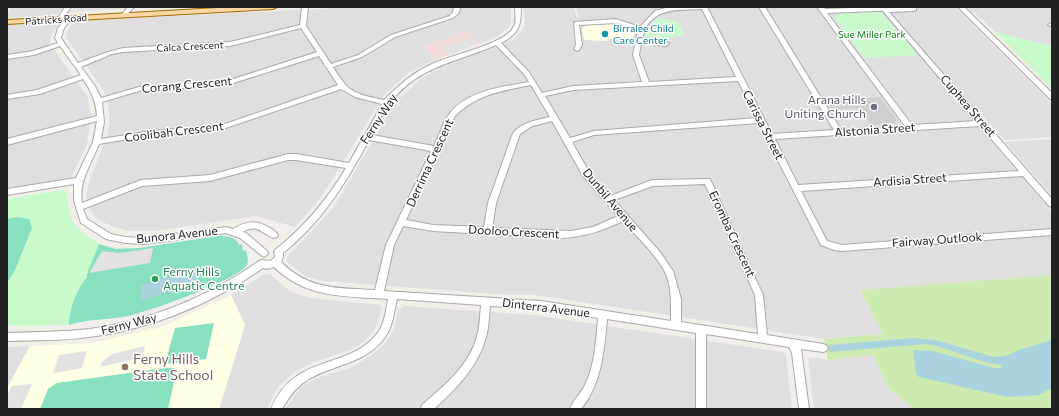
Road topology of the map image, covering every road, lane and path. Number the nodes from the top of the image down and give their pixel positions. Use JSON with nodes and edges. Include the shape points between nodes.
{"nodes":[{"id":1,"x":68,"y":7,"type":"edge"},
{"id":2,"x":131,"y":7,"type":"edge"},
{"id":3,"x":273,"y":7,"type":"edge"},
{"id":4,"x":305,"y":7,"type":"edge"},
{"id":5,"x":457,"y":7,"type":"edge"},
{"id":6,"x":518,"y":7,"type":"edge"},
{"id":7,"x":703,"y":7,"type":"edge"},
{"id":8,"x":762,"y":7,"type":"edge"},
{"id":9,"x":961,"y":7,"type":"edge"},
{"id":10,"x":225,"y":8,"type":"edge"},
{"id":11,"x":822,"y":9,"type":"edge"},
{"id":12,"x":884,"y":9,"type":"junction"},
{"id":13,"x":914,"y":9,"type":"dead end"},
{"id":14,"x":125,"y":14,"type":"junction"},
{"id":15,"x":61,"y":18,"type":"junction"},
{"id":16,"x":69,"y":18,"type":"junction"},
{"id":17,"x":7,"y":22,"type":"edge"},
{"id":18,"x":303,"y":26,"type":"junction"},
{"id":19,"x":641,"y":29,"type":"junction"},
{"id":20,"x":638,"y":41,"type":"junction"},
{"id":21,"x":496,"y":42,"type":"junction"},
{"id":22,"x":61,"y":44,"type":"junction"},
{"id":23,"x":666,"y":44,"type":"dead end"},
{"id":24,"x":578,"y":49,"type":"dead end"},
{"id":25,"x":321,"y":53,"type":"junction"},
{"id":26,"x":7,"y":57,"type":"edge"},
{"id":27,"x":77,"y":66,"type":"junction"},
{"id":28,"x":330,"y":66,"type":"junction"},
{"id":29,"x":84,"y":76,"type":"junction"},
{"id":30,"x":739,"y":79,"type":"junction"},
{"id":31,"x":533,"y":83,"type":"junction"},
{"id":32,"x":646,"y":84,"type":"junction"},
{"id":33,"x":342,"y":86,"type":"junction"},
{"id":34,"x":541,"y":95,"type":"junction"},
{"id":35,"x":7,"y":97,"type":"edge"},
{"id":36,"x":1052,"y":97,"type":"edge"},
{"id":37,"x":98,"y":101,"type":"junction"},
{"id":38,"x":386,"y":103,"type":"junction"},
{"id":39,"x":100,"y":118,"type":"junction"},
{"id":40,"x":554,"y":118,"type":"junction"},
{"id":41,"x":761,"y":120,"type":"junction"},
{"id":42,"x":982,"y":122,"type":"junction"},
{"id":43,"x":910,"y":127,"type":"junction"},
{"id":44,"x":839,"y":132,"type":"junction"},
{"id":45,"x":366,"y":137,"type":"junction"},
{"id":46,"x":769,"y":137,"type":"junction"},
{"id":47,"x":568,"y":141,"type":"junction"},
{"id":48,"x":7,"y":142,"type":"edge"},
{"id":49,"x":96,"y":142,"type":"junction"},
{"id":50,"x":436,"y":149,"type":"junction"},
{"id":51,"x":350,"y":166,"type":"junction"},
{"id":52,"x":1025,"y":173,"type":"junction"},
{"id":53,"x":78,"y":181,"type":"junction"},
{"id":54,"x":796,"y":188,"type":"junction"},
{"id":55,"x":7,"y":192,"type":"edge"},
{"id":56,"x":609,"y":199,"type":"junction"},
{"id":57,"x":1052,"y":204,"type":"edge"},
{"id":58,"x":79,"y":207,"type":"junction"},
{"id":59,"x":624,"y":217,"type":"junction"},
{"id":60,"x":402,"y":222,"type":"junction"},
{"id":61,"x":488,"y":230,"type":"junction"},
{"id":62,"x":235,"y":232,"type":"junction"},
{"id":63,"x":1052,"y":232,"type":"edge"},
{"id":64,"x":274,"y":235,"type":"dead end"},
{"id":65,"x":824,"y":242,"type":"joint"},
{"id":66,"x":278,"y":252,"type":"junction"},
{"id":67,"x":264,"y":253,"type":"junction"},
{"id":68,"x":276,"y":263,"type":"junction"},
{"id":69,"x":262,"y":264,"type":"junction"},
{"id":70,"x":378,"y":295,"type":"junction"},
{"id":71,"x":393,"y":296,"type":"junction"},
{"id":72,"x":486,"y":302,"type":"junction"},
{"id":73,"x":603,"y":315,"type":"junction"},
{"id":74,"x":676,"y":326,"type":"junction"},
{"id":75,"x":701,"y":330,"type":"junction"},
{"id":76,"x":7,"y":337,"type":"edge"},
{"id":77,"x":763,"y":339,"type":"junction"},
{"id":78,"x":792,"y":344,"type":"junction"},
{"id":79,"x":823,"y":348,"type":"dead end"},
{"id":80,"x":276,"y":409,"type":"edge"},
{"id":81,"x":426,"y":409,"type":"edge"},
{"id":82,"x":575,"y":409,"type":"edge"},
{"id":83,"x":701,"y":409,"type":"edge"},
{"id":84,"x":804,"y":409,"type":"edge"}],
"edges":[{"from":1,"to":15,"type":"street"},
{"from":2,"to":14,"type":"street"},
{"from":3,"to":10,"type":"main road","name":"Patricks Road"},
{"from":4,"to":18,"type":"street"},
{"from":5,"to":28,"type":"street","via":[[456,13],[451,17],[393,36],[360,56]]},
{"from":6,"to":21,"type":"street","name":"Ferny Way","via":[[516,28],[510,35]]},
{"from":7,"to":19,"type":"street","via":[[657,12]]},
{"from":7,"to":30,"type":"street","name":"Carissa Street"},
{"from":8,"to":44,"type":"street"},
{"from":9,"to":36,"type":"street"},
{"from":10,"to":14,"type":"main road","name":"Patricks Road"},
{"from":11,"to":12,"type":"street"},
{"from":11,"to":43,"type":"street"},
{"from":12,"to":13,"type":"street"},
{"from":12,"to":42,"type":"street","name":"Cuphea Street"},
{"from":14,"to":16,"type":"main road","name":"Patricks Road"},
{"from":15,"to":16,"type":"main road","name":"Patricks Road"},
{"from":15,"to":17,"type":"main road","name":"Patricks Road"},
{"from":16,"to":22,"type":"street","via":[[58,34]]},
{"from":18,"to":25,"type":"street"},
{"from":18,"to":27,"type":"street","name":"Calca Crescent","via":[[230,44],[123,50]]},
{"from":19,"to":20,"type":"street"},
{"from":19,"to":24,"type":"street","via":[[616,21],[576,23]]},
{"from":20,"to":23,"type":"street"},
{"from":20,"to":32,"type":"street","via":[[636,55]]},
{"from":21,"to":31,"type":"street","name":"Dunbil Avenue","via":[[527,73]]},
{"from":21,"to":38,"type":"street","name":"Ferny Way","via":[[424,70],[409,80]]},
{"from":22,"to":26,"type":"street","via":[[34,53]]},
{"from":22,"to":27,"type":"street","name":"Bunora Avenue"},
{"from":25,"to":28,"type":"street"},
{"from":25,"to":37,"type":"street","name":"Corang Crescent","via":[[232,82],[139,89]]},
{"from":27,"to":29,"type":"street","name":"Bunora Avenue"},
{"from":28,"to":33,"type":"street"},
{"from":29,"to":35,"type":"street","via":[[45,92]]},
{"from":29,"to":37,"type":"street","name":"Bunora Avenue"},
{"from":30,"to":32,"type":"street"},
{"from":30,"to":41,"type":"street","name":"Carissa Street"},
{"from":31,"to":34,"type":"street","name":"Dunbil Avenue"},
{"from":31,"to":50,"type":"street","name":"Derrima Crescent","via":[[478,96],[460,106],[452,115]]},
{"from":32,"to":34,"type":"street","via":[[573,88]]},
{"from":33,"to":38,"type":"street","via":[[356,96]]},
{"from":33,"to":49,"type":"street","name":"Coolibah Crescent","via":[[223,127],[151,133]]},
{"from":34,"to":40,"type":"street","name":"Dunbil Avenue"},
{"from":37,"to":39,"type":"street","name":"Bunora Avenue"},
{"from":38,"to":45,"type":"street","name":"Ferny Way"},
{"from":39,"to":48,"type":"street"},
{"from":39,"to":49,"type":"street","name":"Bunora Avenue"},
{"from":40,"to":47,"type":"street","name":"Dunbil Avenue"},
{"from":40,"to":61,"type":"street","via":[[521,128],[517,133],[492,203]]},
{"from":41,"to":46,"type":"street","name":"Carissa Street"},
{"from":41,"to":47,"type":"street","via":[[594,133]]},
{"from":42,"to":43,"type":"street","name":"Alstonia Street"},
{"from":42,"to":52,"type":"street","name":"Cuphea Street"},
{"from":43,"to":44,"type":"street","name":"Alstonia Street"},
{"from":44,"to":46,"type":"street","name":"Alstonia Street"},
{"from":45,"to":50,"type":"street"},
{"from":45,"to":51,"type":"street","name":"Ferny Way"},
{"from":46,"to":54,"type":"street","name":"Carissa Street"},
{"from":47,"to":56,"type":"street","name":"Dunbil Avenue","via":[[586,174]]},
{"from":49,"to":53,"type":"street","name":"Bunora Avenue"},
{"from":50,"to":60,"type":"street","name":"Derrima Crescent"},
{"from":51,"to":58,"type":"street","via":[[288,157],[210,178],[141,183]]},
{"from":51,"to":66,"type":"street","name":"Ferny Way","via":[[314,219]]},
{"from":52,"to":54,"type":"street","name":"Ardisia Street"},
{"from":52,"to":57,"type":"street","name":"Cuphea Street"},
{"from":53,"to":55,"type":"street"},
{"from":53,"to":58,"type":"street","name":"Bunora Avenue"},
{"from":54,"to":65,"type":"street","name":"Carissa Street"},
{"from":56,"to":59,"type":"street","name":"Dunbil Avenue"},
{"from":56,"to":77,"type":"street","name":"Eromba Crescent","via":[[652,183],[707,181],[759,295]]},
{"from":58,"to":62,"type":"street","name":"Bunora Avenue","via":[[84,221],[109,237],[125,240],[144,241],[217,230]]},
{"from":59,"to":61,"type":"street","name":"Dooloo Crescent","via":[[596,231],[581,234]]},
{"from":59,"to":74,"type":"street","name":"Dunbil Avenue","via":[[657,254],[670,274],[676,299]]},
{"from":60,"to":61,"type":"street","name":"Dooloo Crescent","via":[[433,228]]},
{"from":60,"to":70,"type":"street","name":"Derrima Crescent","via":[[390,245]]},
{"from":62,"to":64,"type":"street","name":"Bunora Avenue","via":[[245,225],[255,224]]},
{"from":62,"to":67,"type":"street","name":"Bunora Avenue","via":[[243,235]]},
{"from":63,"to":65,"type":"street","name":"Fairway Outlook","via":[[842,248]]},
{"from":66,"to":67,"type":"street","via":[[272,250]]},
{"from":66,"to":68,"type":"street"},
{"from":67,"to":69,"type":"street","via":[[260,259]]},
{"from":68,"to":69,"type":"street","name":"Ferny Way","via":[[268,266]]},
{"from":68,"to":70,"type":"street","name":"Dinterra Avenue","via":[[287,275],[306,286],[329,291]]},
{"from":69,"to":76,"type":"street","name":"Ferny Way","via":[[218,292],[145,321],[111,330],[78,334]]},
{"from":70,"to":71,"type":"street","name":"Dinterra Avenue"},
{"from":71,"to":72,"type":"street","name":"Dinterra Avenue"},
{"from":71,"to":80,"type":"street","via":[[382,333],[372,346],[353,357],[306,375],[290,388]]},
{"from":72,"to":73,"type":"street","name":"Dinterra Avenue","via":[[541,305]]},
{"from":72,"to":81,"type":"street","via":[[482,335],[475,355],[461,376]]},
{"from":73,"to":74,"type":"street","name":"Dinterra Avenue"},
{"from":73,"to":82,"type":"street","via":[[596,374],[581,403]]},
{"from":74,"to":75,"type":"street","name":"Dinterra Avenue"},
{"from":75,"to":77,"type":"street","name":"Dinterra Avenue"},
{"from":75,"to":83,"type":"street"},
{"from":77,"to":78,"type":"street","name":"Dinterra Avenue"},
{"from":78,"to":79,"type":"street","name":"Dinterra Avenue"},
{"from":78,"to":84,"type":"street","via":[[796,348]]}]}
